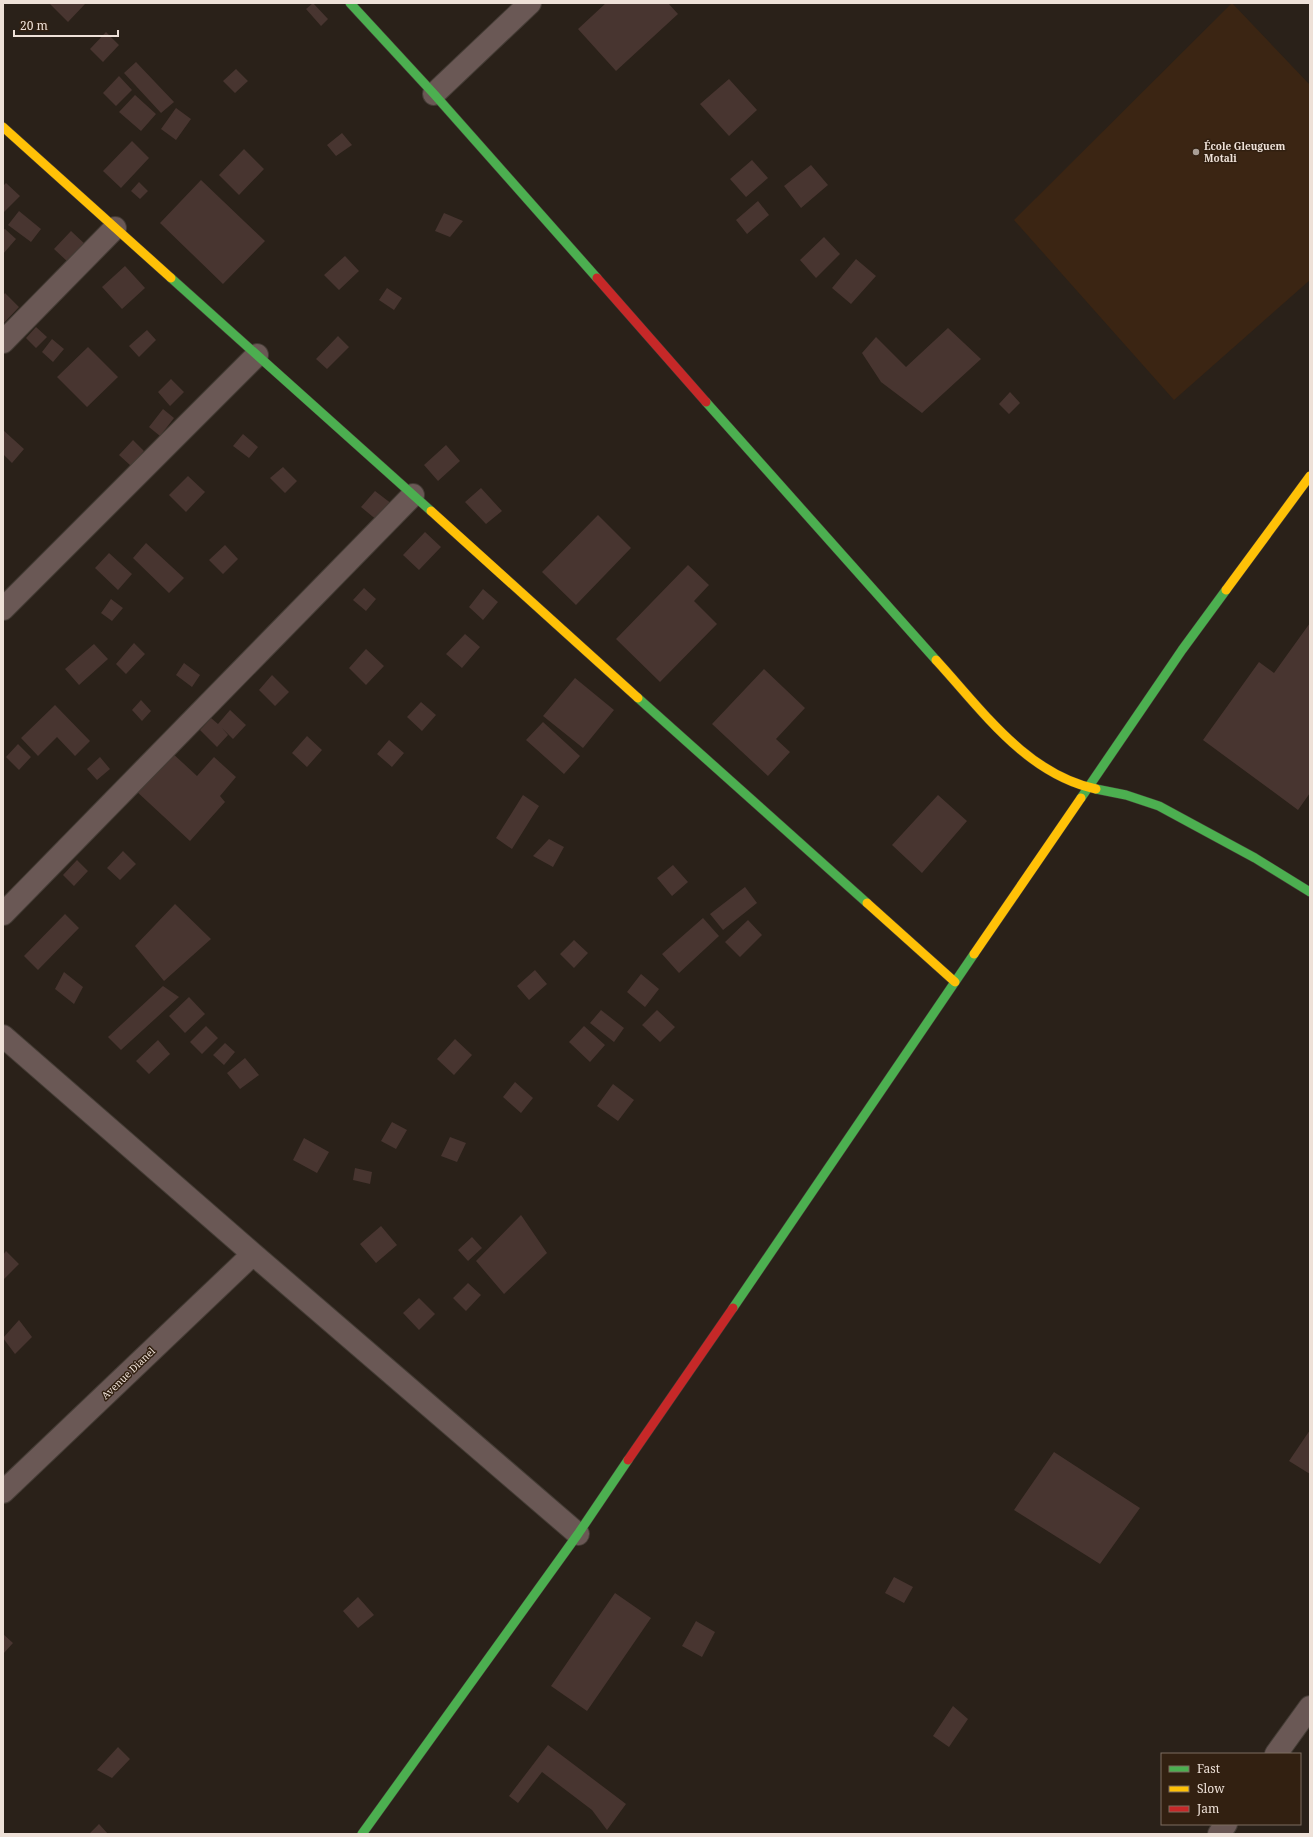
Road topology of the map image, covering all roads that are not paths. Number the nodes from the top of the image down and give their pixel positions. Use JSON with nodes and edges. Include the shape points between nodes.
{"nodes":[{"id":1,"x":350,"y":3,"type":"edge"},
{"id":2,"x":530,"y":3,"type":"edge"},
{"id":3,"x":434,"y":94,"type":"junction"},
{"id":4,"x":3,"y":127,"type":"edge"},
{"id":5,"x":115,"y":228,"type":"junction"},
{"id":6,"x":3,"y":342,"type":"edge"},
{"id":7,"x":257,"y":355,"type":"junction"},
{"id":8,"x":1310,"y":476,"type":"edge"},
{"id":9,"x":413,"y":495,"type":"junction"},
{"id":10,"x":3,"y":608,"type":"edge"},
{"id":11,"x":1088,"y":787,"type":"junction"},
{"id":12,"x":1310,"y":892,"type":"edge"},
{"id":13,"x":3,"y":914,"type":"edge"},
{"id":14,"x":955,"y":982,"type":"junction"},
{"id":15,"x":3,"y":1036,"type":"edge"},
{"id":16,"x":253,"y":1254,"type":"junction"},
{"id":17,"x":3,"y":1492,"type":"edge"},
{"id":18,"x":578,"y":1534,"type":"junction"},
{"id":19,"x":1310,"y":1707,"type":"edge"},
{"id":20,"x":1277,"y":1753,"type":"edge"},
{"id":21,"x":1225,"y":1825,"type":"edge"},
{"id":22,"x":362,"y":1834,"type":"edge"},
{"id":23,"x":1219,"y":1834,"type":"edge"}],
"edges":[{"from":1,"to":3,"type":"street"},
{"from":2,"to":3,"type":"street"},
{"from":3,"to":11,"type":"street","via":[[858,574],[999,729],[1028,757],[1057,775]]},
{"from":4,"to":5,"type":"street"},
{"from":5,"to":6,"type":"street"},
{"from":5,"to":7,"type":"street"},
{"from":7,"to":9,"type":"street"},
{"from":7,"to":10,"type":"street"},
{"from":8,"to":11,"type":"street","via":[[1182,650]]},
{"from":9,"to":13,"type":"street"},
{"from":9,"to":14,"type":"street"},
{"from":11,"to":12,"type":"street","via":[[1126,795],[1159,806],[1255,858]]},
{"from":11,"to":14,"type":"street"},
{"from":14,"to":18,"type":"street"},
{"from":15,"to":16,"type":"street"},
{"from":16,"to":17,"type":"street","name":"Avenue Dianel"},
{"from":16,"to":18,"type":"street"},
{"from":18,"to":22,"type":"street"},
{"from":19,"to":20,"type":"street"},
{"from":21,"to":23,"type":"street"}]}
